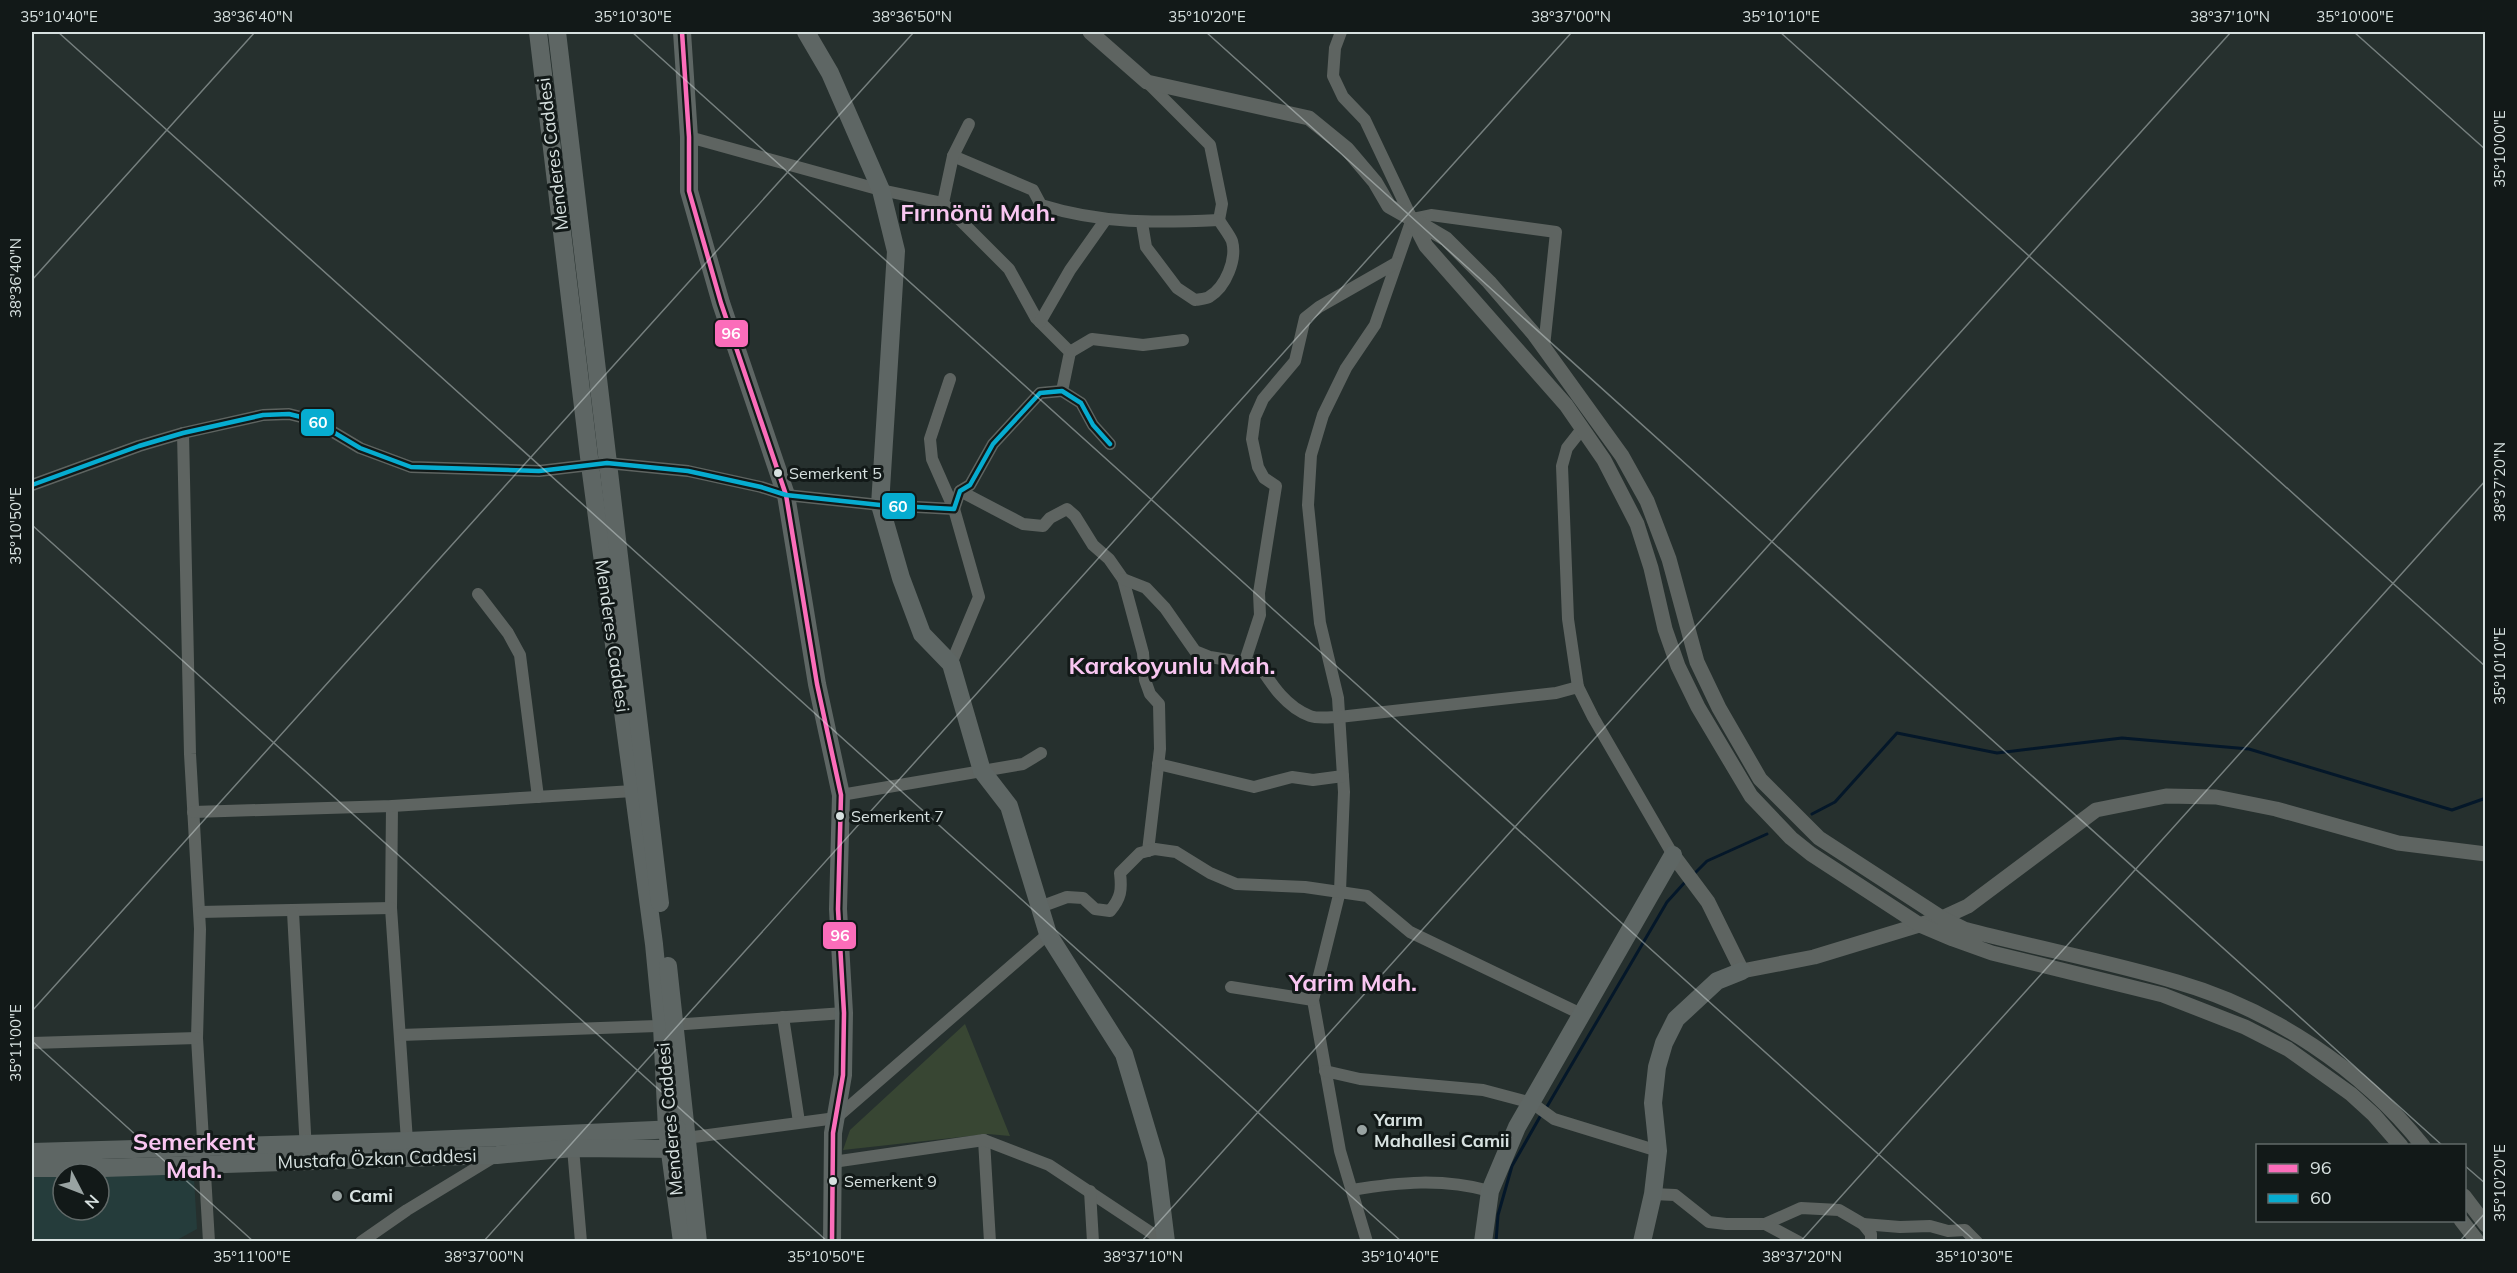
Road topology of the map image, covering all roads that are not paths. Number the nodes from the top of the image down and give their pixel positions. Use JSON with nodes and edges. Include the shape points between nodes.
{"nodes":[{"id":1,"x":538,"y":32,"type":"edge"},
{"id":2,"x":557,"y":32,"type":"edge"},
{"id":3,"x":682,"y":32,"type":"edge"},
{"id":4,"x":806,"y":32,"type":"edge"},
{"id":5,"x":1089,"y":32,"type":"edge"},
{"id":6,"x":1341,"y":32,"type":"edge"},
{"id":7,"x":1147,"y":82,"type":"junction"},
{"id":8,"x":969,"y":124,"type":"dead end"},
{"id":9,"x":689,"y":137,"type":"junction"},
{"id":10,"x":953,"y":156,"type":"junction"},
{"id":11,"x":881,"y":190,"type":"junction"},
{"id":12,"x":943,"y":203,"type":"junction"},
{"id":13,"x":1106,"y":219,"type":"junction"},
{"id":14,"x":1412,"y":219,"type":"junction"},
{"id":15,"x":1219,"y":220,"type":"junction"},
{"id":16,"x":1142,"y":223,"type":"junction"},
{"id":17,"x":1396,"y":263,"type":"junction"},
{"id":18,"x":1040,"y":322,"type":"junction"},
{"id":19,"x":1183,"y":340,"type":"dead end"},
{"id":20,"x":1544,"y":347,"type":"junction"},
{"id":21,"x":1070,"y":352,"type":"junction"},
{"id":22,"x":950,"y":379,"type":"dead end"},
{"id":23,"x":1062,"y":391,"type":"junction"},
{"id":24,"x":1582,"y":429,"type":"junction"},
{"id":25,"x":183,"y":433,"type":"junction"},
{"id":26,"x":1110,"y":444,"type":"dead end"},
{"id":27,"x":598,"y":464,"type":"junction"},
{"id":28,"x":32,"y":485,"type":"edge"},
{"id":29,"x":960,"y":491,"type":"junction"},
{"id":30,"x":786,"y":495,"type":"junction"},
{"id":31,"x":880,"y":505,"type":"junction"},
{"id":32,"x":954,"y":508,"type":"junction"},
{"id":33,"x":1123,"y":579,"type":"junction"},
{"id":34,"x":478,"y":594,"type":"dead end"},
{"id":35,"x":1245,"y":661,"type":"junction"},
{"id":36,"x":951,"y":664,"type":"junction"},
{"id":37,"x":1578,"y":687,"type":"junction"},
{"id":38,"x":1339,"y":717,"type":"junction"},
{"id":39,"x":1041,"y":753,"type":"dead end"},
{"id":40,"x":1158,"y":764,"type":"junction"},
{"id":41,"x":982,"y":771,"type":"junction"},
{"id":42,"x":1343,"y":776,"type":"junction"},
{"id":43,"x":633,"y":791,"type":"junction"},
{"id":44,"x":841,"y":795,"type":"junction"},
{"id":45,"x":538,"y":797,"type":"junction"},
{"id":46,"x":392,"y":806,"type":"junction"},
{"id":47,"x":194,"y":812,"type":"junction"},
{"id":48,"x":1148,"y":851,"type":"junction"},
{"id":49,"x":2486,"y":854,"type":"edge"},
{"id":50,"x":1678,"y":861,"type":"junction"},
{"id":51,"x":1340,"y":891,"type":"junction"},
{"id":52,"x":1040,"y":907,"type":"junction"},
{"id":53,"x":391,"y":908,"type":"junction"},
{"id":54,"x":200,"y":912,"type":"junction"},
{"id":55,"x":293,"y":912,"type":"junction"},
{"id":56,"x":1942,"y":918,"type":"junction"},
{"id":57,"x":1920,"y":925,"type":"junction"},
{"id":58,"x":1048,"y":934,"type":"junction"},
{"id":59,"x":1742,"y":971,"type":"junction"},
{"id":60,"x":1231,"y":987,"type":"dead end"},
{"id":61,"x":1313,"y":1000,"type":"junction"},
{"id":62,"x":844,"y":1013,"type":"junction"},
{"id":63,"x":1581,"y":1014,"type":"junction"},
{"id":64,"x":783,"y":1017,"type":"junction"},
{"id":65,"x":668,"y":1025,"type":"junction"},
{"id":66,"x":400,"y":1035,"type":"junction"},
{"id":67,"x":197,"y":1038,"type":"junction"},
{"id":68,"x":32,"y":1043,"type":"edge"},
{"id":69,"x":1325,"y":1071,"type":"junction"},
{"id":70,"x":1533,"y":1103,"type":"junction"},
{"id":71,"x":836,"y":1118,"type":"junction"},
{"id":72,"x":799,"y":1122,"type":"junction"},
{"id":73,"x":679,"y":1139,"type":"junction"},
{"id":74,"x":984,"y":1140,"type":"junction"},
{"id":75,"x":407,"y":1141,"type":"junction"},
{"id":76,"x":306,"y":1143,"type":"junction"},
{"id":77,"x":2399,"y":1144,"type":"edge"},
{"id":78,"x":2421,"y":1144,"type":"edge"},
{"id":79,"x":573,"y":1148,"type":"junction"},
{"id":80,"x":1658,"y":1151,"type":"junction"},
{"id":81,"x":32,"y":1152,"type":"edge"},
{"id":82,"x":497,"y":1155,"type":"junction"},
{"id":83,"x":203,"y":1156,"type":"junction"},
{"id":84,"x":306,"y":1161,"type":"junction"},
{"id":85,"x":833,"y":1162,"type":"junction"},
{"id":86,"x":32,"y":1168,"type":"edge"},
{"id":87,"x":1352,"y":1190,"type":"junction"},
{"id":88,"x":1090,"y":1191,"type":"junction"},
{"id":89,"x":1490,"y":1191,"type":"junction"},
{"id":90,"x":1653,"y":1194,"type":"junction"},
{"id":91,"x":2466,"y":1199,"type":"edge"},
{"id":92,"x":2463,"y":1222,"type":"edge"},
{"id":93,"x":1765,"y":1224,"type":"junction"},
{"id":94,"x":1863,"y":1224,"type":"junction"},
{"id":95,"x":2486,"y":1225,"type":"edge"},
{"id":96,"x":209,"y":1238,"type":"edge"},
{"id":97,"x":197,"y":1242,"type":"edge"},
{"id":98,"x":361,"y":1242,"type":"edge"},
{"id":99,"x":581,"y":1242,"type":"edge"},
{"id":100,"x":682,"y":1242,"type":"edge"},
{"id":101,"x":698,"y":1242,"type":"edge"},
{"id":102,"x":832,"y":1242,"type":"edge"},
{"id":103,"x":990,"y":1242,"type":"edge"},
{"id":104,"x":1093,"y":1242,"type":"edge"},
{"id":105,"x":1166,"y":1242,"type":"edge"},
{"id":106,"x":1367,"y":1242,"type":"edge"},
{"id":107,"x":1483,"y":1242,"type":"edge"},
{"id":108,"x":1642,"y":1242,"type":"edge"},
{"id":109,"x":1799,"y":1242,"type":"edge"},
{"id":110,"x":1871,"y":1242,"type":"edge"},
{"id":111,"x":1977,"y":1242,"type":"edge"},
{"id":112,"x":2478,"y":1242,"type":"edge"}],
"edges":[{"from":1,"to":27,"type":"main road","name":"Menderes Caddesi"},
{"from":2,"to":27,"type":"main road","name":"Menderes Caddesi"},
{"from":3,"to":9,"type":"main road"},
{"from":4,"to":11,"type":"main road","via":[[830,73]]},
{"from":5,"to":7,"type":"street"},
{"from":6,"to":14,"type":"street","via":[[1335,48],[1333,76],[1343,98],[1365,120]]},
{"from":7,"to":14,"type":"street","via":[[1309,118],[1347,149],[1376,182],[1389,206]]},
{"from":7,"to":15,"type":"street","via":[[1210,145],[1222,204]]},
{"from":8,"to":10,"type":"street"},
{"from":9,"to":11,"type":"street"},
{"from":9,"to":30,"type":"main road","via":[[689,191],[721,303]]},
{"from":10,"to":12,"type":"street"},
{"from":10,"to":13,"type":"street","via":[[1033,190],[1041,205]]},
{"from":11,"to":12,"type":"street"},
{"from":11,"to":31,"type":"main road","via":[[896,250]]},
{"from":12,"to":18,"type":"street","via":[[1009,269]]},
{"from":13,"to":16,"type":"street"},
{"from":13,"to":18,"type":"street"},
{"from":14,"to":17,"type":"street"},
{"from":14,"to":20,"type":"street","via":[[1446,240],[1489,282]]},
{"from":14,"to":20,"type":"street","via":[[1431,215],[1556,232]]},
{"from":14,"to":24,"type":"street","via":[[1426,246],[1566,405]]},
{"from":15,"to":16,"type":"street"},
{"from":15,"to":16,"type":"street","via":[[1231,240],[1232,266],[1209,297],[1195,300],[1177,288],[1146,246]]},
{"from":17,"to":35,"type":"street","via":[[1305,318],[1295,361],[1263,399],[1255,417],[1252,439],[1258,467],[1264,478],[1276,486],[1260,583],[1260,615]]},
{"from":17,"to":38,"type":"street","via":[[1375,324],[1346,368],[1323,414],[1311,455],[1308,505],[1320,623]]},
{"from":18,"to":21,"type":"street"},
{"from":19,"to":21,"type":"street","via":[[1143,345],[1092,339]]},
{"from":20,"to":56,"type":"street","via":[[1622,456],[1647,501],[1669,559],[1697,662],[1760,779],[1819,838]]},
{"from":21,"to":23,"type":"street"},
{"from":22,"to":32,"type":"street","via":[[930,439],[932,459]]},
{"from":23,"to":26,"type":"street","via":[[1081,403]]},
{"from":23,"to":29,"type":"street","via":[[1040,393],[993,444],[970,485]]},
{"from":24,"to":37,"type":"street","via":[[1567,448],[1562,466],[1568,619]]},
{"from":24,"to":57,"type":"street","via":[[1604,460],[1637,524],[1678,666],[1751,796],[1811,854]]},
{"from":25,"to":27,"type":"street","via":[[263,415],[289,414],[313,420],[360,448],[411,467],[539,471]]},
{"from":25,"to":28,"type":"street"},
{"from":25,"to":47,"type":"street"},
{"from":27,"to":30,"type":"street","via":[[688,471]]},
{"from":27,"to":43,"type":"main road","name":"Menderes Caddesi"},
{"from":27,"to":65,"type":"main road","name":"Menderes Caddesi"},
{"from":29,"to":32,"type":"street"},
{"from":29,"to":33,"type":"street","via":[[1023,524],[1043,526],[1067,509]]},
{"from":30,"to":31,"type":"street"},
{"from":30,"to":44,"type":"main road","via":[[817,684]]},
{"from":31,"to":32,"type":"street"},
{"from":31,"to":36,"type":"main road","via":[[922,634]]},
{"from":32,"to":36,"type":"street","via":[[979,597]]},
{"from":33,"to":35,"type":"street","via":[[1146,588],[1195,651]]},
{"from":33,"to":40,"type":"street","via":[[1143,653],[1145,680],[1159,704]]},
{"from":34,"to":45,"type":"street","via":[[520,655]]},
{"from":35,"to":38,"type":"street","via":[[1259,664],[1290,704],[1311,716]]},
{"from":36,"to":41,"type":"main road"},
{"from":37,"to":38,"type":"street","via":[[1556,693]]},
{"from":37,"to":50,"type":"street"},
{"from":38,"to":42,"type":"street"},
{"from":39,"to":41,"type":"street","via":[[1023,764]]},
{"from":40,"to":42,"type":"street","via":[[1254,787],[1292,777],[1313,780]]},
{"from":40,"to":48,"type":"street"},
{"from":41,"to":44,"type":"street"},
{"from":41,"to":52,"type":"main road","via":[[1009,806]]},
{"from":42,"to":51,"type":"street"},
{"from":43,"to":45,"type":"street"},
{"from":43,"to":65,"type":"main road","name":"Menderes Caddesi"},
{"from":44,"to":62,"type":"main road","via":[[838,909]]},
{"from":45,"to":46,"type":"street"},
{"from":46,"to":47,"type":"street"},
{"from":46,"to":53,"type":"street"},
{"from":47,"to":54,"type":"street"},
{"from":48,"to":51,"type":"street","via":[[1176,852],[1236,884]]},
{"from":48,"to":52,"type":"street","via":[[1140,853],[1120,873],[1122,890],[1110,911],[1095,909],[1083,898],[1067,897]]},
{"from":49,"to":56,"type":"street","via":[[2398,843],[2276,808],[2216,797],[2166,796],[2096,810],[1968,906]]},
{"from":50,"to":59,"type":"street","via":[[1708,902]]},
{"from":50,"to":63,"type":"main road"},
{"from":51,"to":61,"type":"street"},
{"from":51,"to":63,"type":"street","via":[[1367,896],[1410,932]]},
{"from":52,"to":58,"type":"main road"},
{"from":53,"to":55,"type":"street"},
{"from":53,"to":66,"type":"street"},
{"from":54,"to":55,"type":"street"},
{"from":54,"to":67,"type":"street"},
{"from":55,"to":76,"type":"street"},
{"from":56,"to":57,"type":"street"},
{"from":56,"to":78,"type":"street","via":[[1964,929],[2177,982],[2227,999],[2333,1060],[2390,1106]]},
{"from":57,"to":59,"type":"street","via":[[1814,957]]},
{"from":57,"to":77,"type":"street","via":[[1992,954],[2163,995],[2245,1027],[2288,1049],[2351,1094]]},
{"from":58,"to":71,"type":"street"},
{"from":58,"to":105,"type":"main road","via":[[1124,1054],[1156,1161]]},
{"from":59,"to":80,"type":"main road","via":[[1717,981],[1676,1019],[1664,1043],[1653,1103]]},
{"from":60,"to":61,"type":"street"},
{"from":61,"to":69,"type":"street"},
{"from":62,"to":64,"type":"street"},
{"from":62,"to":71,"type":"main road","via":[[843,1075]]},
{"from":63,"to":70,"type":"main road"},
{"from":64,"to":65,"type":"street"},
{"from":64,"to":72,"type":"street"},
{"from":65,"to":66,"type":"street"},
{"from":65,"to":73,"type":"main road","name":"Menderes Caddesi"},
{"from":66,"to":75,"type":"street"},
{"from":67,"to":68,"type":"street"},
{"from":67,"to":83,"type":"street"},
{"from":69,"to":70,"type":"street","via":[[1360,1079],[1483,1090]]},
{"from":69,"to":87,"type":"street","via":[[1340,1151]]},
{"from":70,"to":80,"type":"street","via":[[1554,1119]]},
{"from":70,"to":89,"type":"main road","via":[[1517,1127]]},
{"from":71,"to":72,"type":"street"},
{"from":71,"to":85,"type":"main road"},
{"from":72,"to":73,"type":"street"},
{"from":73,"to":75,"type":"main road","name":"Mustafa Özkan Caddesi"},
{"from":73,"to":79,"type":"main road","name":"Mustafa Özkan Caddesi"},
{"from":73,"to":100,"type":"main road","name":"Menderes Caddesi"},
{"from":73,"to":101,"type":"main road","name":"Menderes Caddesi"},
{"from":74,"to":85,"type":"street"},
{"from":74,"to":88,"type":"street","via":[[1049,1165]]},
{"from":74,"to":103,"type":"street"},
{"from":75,"to":76,"type":"main road","name":"Mustafa Özkan Caddesi"},
{"from":76,"to":83,"type":"main road","name":"Mustafa Özkan Caddesi"},
{"from":76,"to":84,"type":"street"},
{"from":79,"to":82,"type":"main road","name":"Mustafa Özkan Caddesi"},
{"from":79,"to":99,"type":"street"},
{"from":80,"to":90,"type":"main road"},
{"from":81,"to":83,"type":"main road","name":"Mustafa Özkan Caddesi"},
{"from":82,"to":84,"type":"main road","name":"Mustafa Özkan Caddesi"},
{"from":82,"to":98,"type":"street"},
{"from":83,"to":84,"type":"main road","name":"Mustafa Özkan Caddesi"},
{"from":83,"to":86,"type":"main road","name":"Mustafa Özkan Caddesi"},
{"from":83,"to":96,"type":"street"},
{"from":85,"to":102,"type":"main road"},
{"from":87,"to":89,"type":"street","via":[[1435,1181]]},
{"from":87,"to":106,"type":"street"},
{"from":88,"to":104,"type":"street"},
{"from":88,"to":105,"type":"street"},
{"from":89,"to":107,"type":"main road"},
{"from":90,"to":93,"type":"street","via":[[1675,1195],[1710,1222]]},
{"from":90,"to":108,"type":"main road"},
{"from":91,"to":95,"type":"street"},
{"from":92,"to":112,"type":"street"},
{"from":93,"to":94,"type":"street","via":[[1801,1208],[1839,1210]]},
{"from":93,"to":109,"type":"street"},
{"from":94,"to":110,"type":"street","via":[[1871,1234]]},
{"from":94,"to":111,"type":"street","via":[[1965,1230]]},
{"from":96,"to":97,"type":"street"}]}
